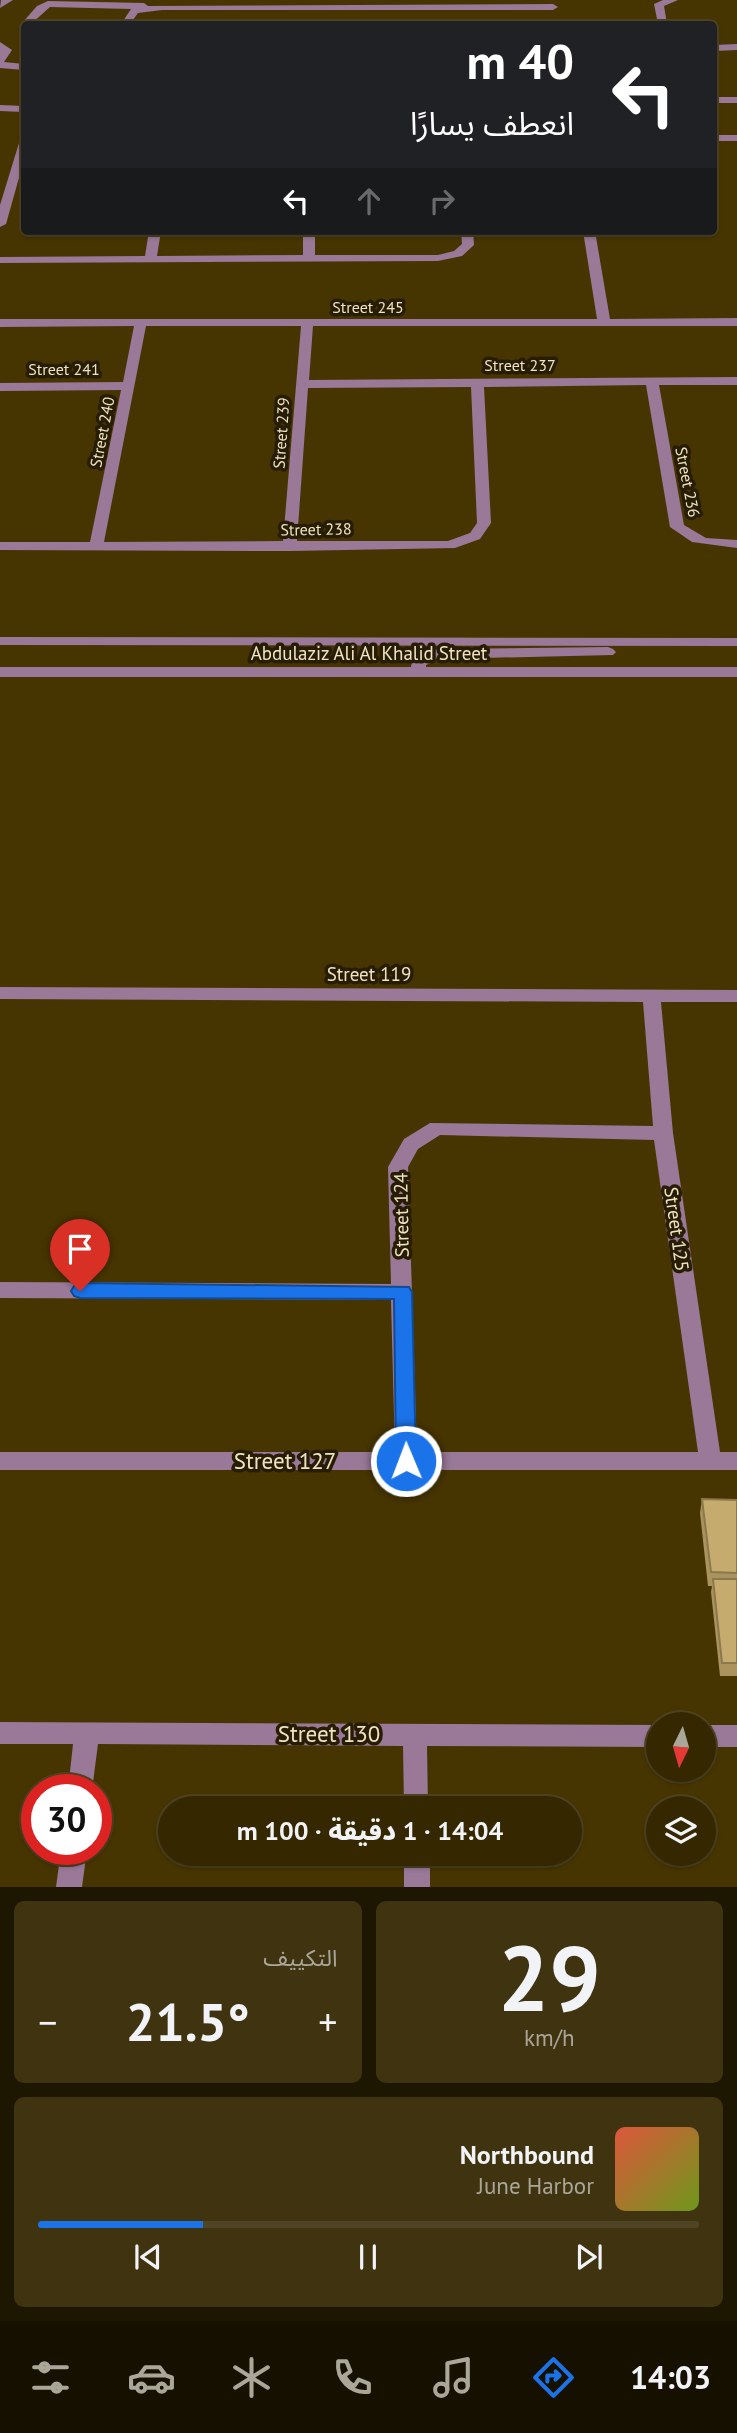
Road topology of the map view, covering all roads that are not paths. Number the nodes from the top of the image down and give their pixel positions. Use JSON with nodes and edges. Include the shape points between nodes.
{"nodes":[{"id":1,"x":8,"y":0,"type":"edge"},
{"id":2,"x":673,"y":0,"type":"edge"},
{"id":3,"x":0,"y":5,"type":"edge"},
{"id":4,"x":162,"y":7,"type":"junction"},
{"id":5,"x":553,"y":7,"type":"edge"},
{"id":6,"x":29,"y":21,"type":"edge"},
{"id":7,"x":127,"y":21,"type":"edge"},
{"id":8,"x":662,"y":21,"type":"edge"},
{"id":9,"x":0,"y":45,"type":"edge"},
{"id":10,"x":737,"y":47,"type":"edge"},
{"id":11,"x":717,"y":48,"type":"edge"},
{"id":12,"x":0,"y":63,"type":"edge"},
{"id":13,"x":21,"y":66,"type":"edge"},
{"id":14,"x":717,"y":100,"type":"edge"},
{"id":15,"x":737,"y":100,"type":"edge"},
{"id":16,"x":0,"y":108,"type":"edge"},
{"id":17,"x":21,"y":109,"type":"edge"},
{"id":18,"x":717,"y":138,"type":"edge"},
{"id":19,"x":737,"y":138,"type":"edge"},
{"id":20,"x":21,"y":157,"type":"edge"},
{"id":21,"x":0,"y":224,"type":"edge"},
{"id":22,"x":154,"y":235,"type":"edge"},
{"id":23,"x":309,"y":235,"type":"edge"},
{"id":24,"x":467,"y":235,"type":"edge"},
{"id":25,"x":590,"y":235,"type":"edge"},
{"id":26,"x":0,"y":260,"type":"edge"},
{"id":27,"x":150,"y":260,"type":"junction"},
{"id":28,"x":309,"y":260,"type":"junction"},
{"id":29,"x":307,"y":322,"type":"junction"},
{"id":30,"x":604,"y":322,"type":"junction"},
{"id":31,"x":737,"y":322,"type":"edge"},
{"id":32,"x":0,"y":323,"type":"edge"},
{"id":33,"x":141,"y":323,"type":"junction"},
{"id":34,"x":652,"y":382,"type":"junction"},
{"id":35,"x":737,"y":382,"type":"edge"},
{"id":36,"x":477,"y":383,"type":"junction"},
{"id":37,"x":303,"y":384,"type":"junction"},
{"id":38,"x":129,"y":386,"type":"junction"},
{"id":39,"x":0,"y":387,"type":"edge"},
{"id":40,"x":737,"y":544,"type":"edge"},
{"id":41,"x":0,"y":546,"type":"edge"},
{"id":42,"x":96,"y":547,"type":"junction"},
{"id":43,"x":290,"y":547,"type":"junction"},
{"id":44,"x":0,"y":641,"type":"edge"},
{"id":45,"x":656,"y":642,"type":"junction"},
{"id":46,"x":737,"y":642,"type":"edge"},
{"id":47,"x":0,"y":671,"type":"edge"},
{"id":48,"x":737,"y":672,"type":"edge"},
{"id":49,"x":419,"y":673,"type":"junction"},
{"id":50,"x":0,"y":993,"type":"edge"},
{"id":51,"x":652,"y":996,"type":"junction"},
{"id":52,"x":737,"y":996,"type":"edge"},
{"id":53,"x":663,"y":1133,"type":"junction"},
{"id":54,"x":0,"y":1290,"type":"edge"},
{"id":55,"x":403,"y":1292,"type":"junction"},
{"id":56,"x":0,"y":1461,"type":"edge"},
{"id":57,"x":406,"y":1461,"type":"junction"},
{"id":58,"x":710,"y":1461,"type":"junction"},
{"id":59,"x":737,"y":1461,"type":"edge"},
{"id":60,"x":0,"y":1733,"type":"edge"},
{"id":61,"x":87,"y":1734,"type":"junction"},
{"id":62,"x":415,"y":1734,"type":"junction"},
{"id":63,"x":646,"y":1736,"type":"edge"},
{"id":64,"x":716,"y":1736,"type":"edge"},
{"id":65,"x":737,"y":1736,"type":"edge"},
{"id":66,"x":82,"y":1774,"type":"edge"},
{"id":67,"x":416,"y":1796,"type":"edge"},
{"id":68,"x":72,"y":1865,"type":"edge"},
{"id":69,"x":416,"y":1866,"type":"edge"},
{"id":70,"x":69,"y":1887,"type":"edge"},
{"id":71,"x":417,"y":1887,"type":"edge"}],
"edges":[{"from":1,"to":3,"type":"street"},
{"from":2,"to":8,"type":"street","via":[[659,4]]},
{"from":4,"to":5,"type":"street","via":[[437,12]]},
{"from":4,"to":6,"type":"street","via":[[52,4],[42,6]]},
{"from":4,"to":7,"type":"street","via":[[135,10]]},
{"from":9,"to":12,"type":"street","via":[[7,50]]},
{"from":10,"to":11,"type":"street"},
{"from":12,"to":13,"type":"street"},
{"from":14,"to":15,"type":"street"},
{"from":16,"to":17,"type":"street"},
{"from":18,"to":19,"type":"street"},
{"from":20,"to":21,"type":"street"},
{"from":22,"to":27,"type":"street"},
{"from":23,"to":28,"type":"street"},
{"from":24,"to":28,"type":"street","via":[[468,245],[458,254],[438,258]]},
{"from":25,"to":30,"type":"street"},
{"from":26,"to":27,"type":"street"},
{"from":27,"to":28,"type":"street"},
{"from":29,"to":30,"type":"street","name":"Street 245"},
{"from":29,"to":33,"type":"street","name":"Street 245"},
{"from":29,"to":37,"type":"street","name":"Street 239"},
{"from":30,"to":31,"type":"street","name":"Street 245"},
{"from":32,"to":33,"type":"street","name":"Street 245"},
{"from":33,"to":38,"type":"street","name":"Street 240"},
{"from":34,"to":35,"type":"street","name":"Street 237"},
{"from":34,"to":36,"type":"street","name":"Street 237"},
{"from":34,"to":40,"type":"street","name":"Street 236","via":[[677,527],[688,537]]},
{"from":36,"to":37,"type":"street","name":"Street 237"},
{"from":36,"to":43,"type":"street","name":"Street 238","via":[[484,523],[475,536],[450,545]]},
{"from":37,"to":43,"type":"street","name":"Street 239"},
{"from":38,"to":39,"type":"street","name":"Street 241"},
{"from":38,"to":42,"type":"street","name":"Street 240"},
{"from":41,"to":42,"type":"street","name":"Street 238"},
{"from":42,"to":43,"type":"street","name":"Street 238"},
{"from":44,"to":45,"type":"street","name":"Abdulaziz Ali Al Khalid Street"},
{"from":45,"to":46,"type":"street","name":"Abdulaziz Ali Al Khalid Street"},
{"from":45,"to":49,"type":"street","via":[[583,654],[439,654],[421,660]]},
{"from":47,"to":49,"type":"street","name":"Abdulaziz Ali Al Khalid Street"},
{"from":48,"to":49,"type":"street","name":"Abdulaziz Ali Al Khalid Street"},
{"from":50,"to":51,"type":"street","name":"Street 119"},
{"from":51,"to":52,"type":"street","name":"Street 119"},
{"from":51,"to":53,"type":"street","name":"Street 125"},
{"from":53,"to":55,"type":"street","name":"Street 124","via":[[437,1128],[411,1143],[398,1167]]},
{"from":53,"to":58,"type":"street","name":"Street 125"},
{"from":54,"to":55,"type":"street"},
{"from":55,"to":57,"type":"street","name":"Street 124"},
{"from":56,"to":57,"type":"street","name":"Street 127"},
{"from":57,"to":58,"type":"street","name":"Street 127"},
{"from":58,"to":59,"type":"street","name":"Street 127"},
{"from":60,"to":61,"type":"street","name":"Street 130"},
{"from":61,"to":62,"type":"street","name":"Street 130"},
{"from":61,"to":66,"type":"street"},
{"from":62,"to":63,"type":"street","name":"Street 130"},
{"from":62,"to":67,"type":"street"},
{"from":64,"to":65,"type":"street"},
{"from":68,"to":70,"type":"street"},
{"from":69,"to":71,"type":"street"}]}
